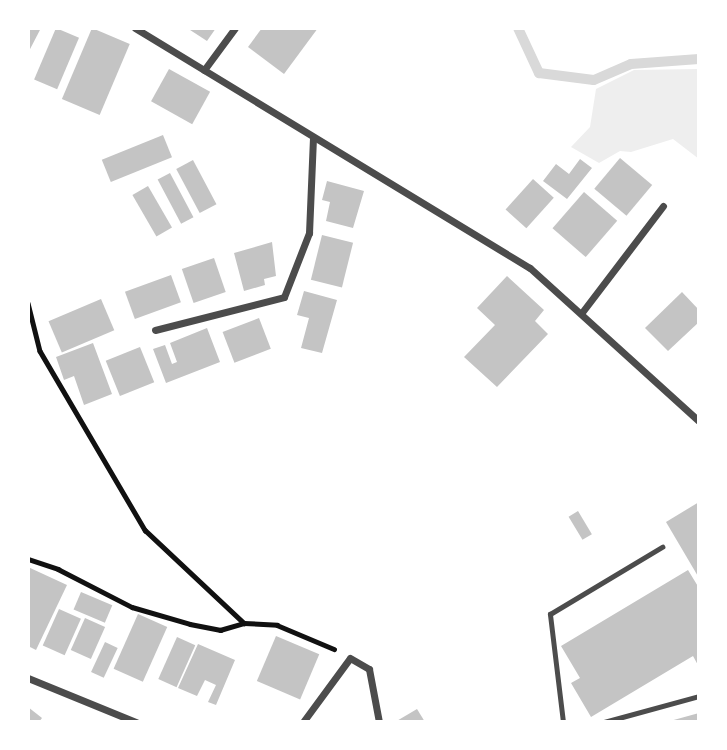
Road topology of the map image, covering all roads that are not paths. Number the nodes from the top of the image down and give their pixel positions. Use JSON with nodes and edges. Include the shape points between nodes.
{"nodes":[{"id":1,"x":135,"y":28,"type":"edge"},
{"id":2,"x":234,"y":28,"type":"edge"},
{"id":3,"x":204,"y":69,"type":"junction"},
{"id":4,"x":313,"y":139,"type":"junction"},
{"id":5,"x":663,"y":206,"type":"dead end"},
{"id":6,"x":583,"y":311,"type":"junction"},
{"id":7,"x":155,"y":330,"type":"dead end"},
{"id":8,"x":699,"y":421,"type":"edge"},
{"id":9,"x":662,"y":547,"type":"dead end"},
{"id":10,"x":28,"y":678,"type":"edge"},
{"id":11,"x":699,"y":696,"type":"edge"},
{"id":12,"x":136,"y":722,"type":"edge"},
{"id":13,"x":303,"y":722,"type":"edge"},
{"id":14,"x":379,"y":722,"type":"edge"},
{"id":15,"x":563,"y":722,"type":"edge"},
{"id":16,"x":604,"y":722,"type":"edge"}],
"edges":[{"from":1,"to":3,"type":"street"},
{"from":2,"to":3,"type":"street"},
{"from":3,"to":4,"type":"street"},
{"from":4,"to":6,"type":"street","via":[[498,247]]},
{"from":4,"to":7,"type":"street","via":[[309,233],[284,297]]},
{"from":5,"to":6,"type":"street"},
{"from":6,"to":8,"type":"street"},
{"from":9,"to":15,"type":"lane","via":[[550,614]]},
{"from":10,"to":12,"type":"street"},
{"from":11,"to":16,"type":"lane"},
{"from":13,"to":14,"type":"street","via":[[350,659],[369,669]]}]}
